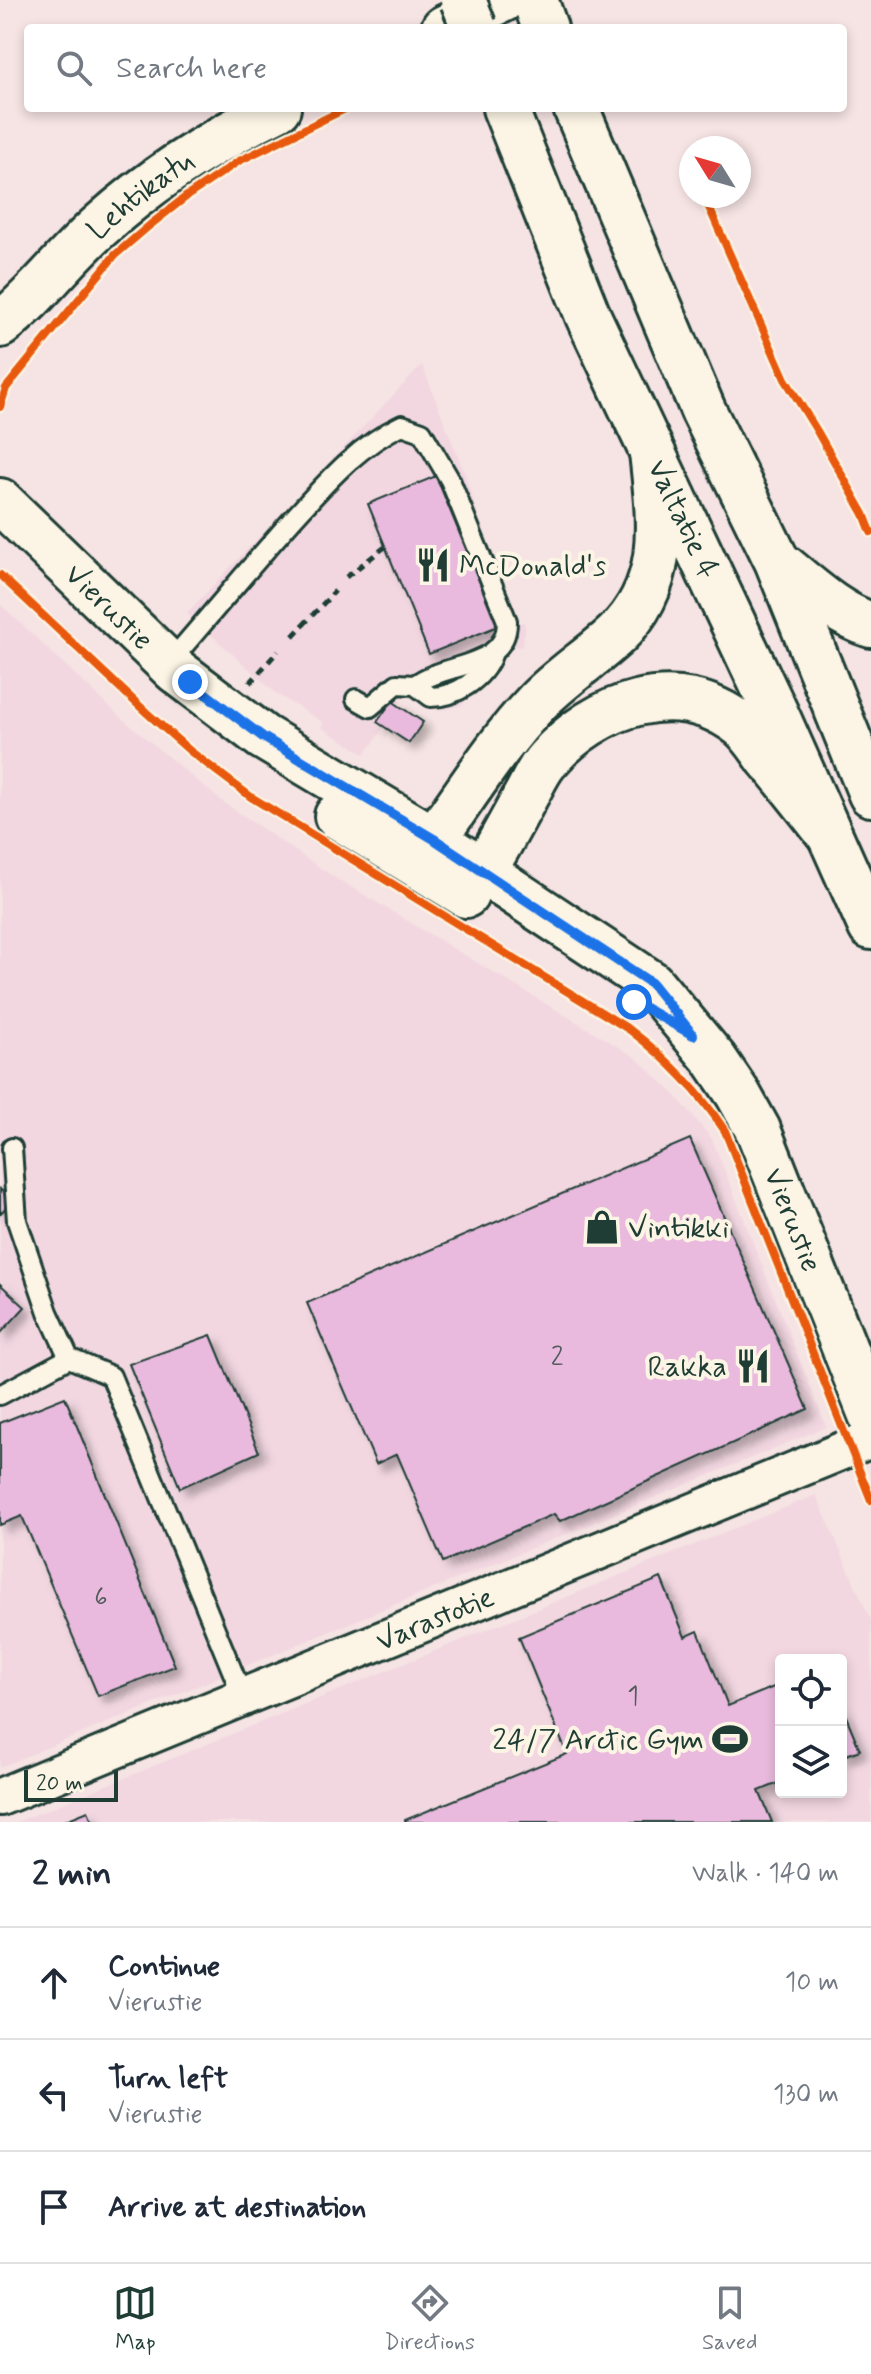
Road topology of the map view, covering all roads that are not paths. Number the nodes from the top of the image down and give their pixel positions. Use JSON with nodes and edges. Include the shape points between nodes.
{"nodes":[{"id":1,"x":463,"y":0,"type":"edge"},
{"id":2,"x":502,"y":0,"type":"edge"},
{"id":3,"x":535,"y":0,"type":"edge"},
{"id":4,"x":452,"y":24,"type":"edge"},
{"id":5,"x":472,"y":24,"type":"edge"},
{"id":6,"x":544,"y":24,"type":"edge"},
{"id":7,"x":270,"y":112,"type":"edge"},
{"id":8,"x":578,"y":112,"type":"edge"},
{"id":9,"x":508,"y":116,"type":"edge"},
{"id":10,"x":11,"y":317,"type":"edge"},
{"id":11,"x":0,"y":348,"type":"edge"},
{"id":12,"x":652,"y":452,"type":"junction"},
{"id":13,"x":0,"y":501,"type":"edge"},
{"id":14,"x":0,"y":537,"type":"edge"},
{"id":15,"x":777,"y":561,"type":"junction"},
{"id":16,"x":871,"y":625,"type":"edge"},
{"id":17,"x":168,"y":664,"type":"junction"},
{"id":18,"x":356,"y":699,"type":"dead end"},
{"id":19,"x":871,"y":794,"type":"edge"},
{"id":20,"x":829,"y":834,"type":"junction"},
{"id":21,"x":437,"y":859,"type":"junction"},
{"id":22,"x":484,"y":871,"type":"junction"},
{"id":23,"x":871,"y":927,"type":"edge"},
{"id":24,"x":693,"y":1035,"type":"junction"},
{"id":25,"x":12,"y":1148,"type":"dead end"},
{"id":26,"x":69,"y":1358,"type":"junction"},
{"id":27,"x":0,"y":1395,"type":"edge"},
{"id":28,"x":871,"y":1415,"type":"edge"},
{"id":29,"x":871,"y":1439,"type":"edge"},
{"id":30,"x":243,"y":1697,"type":"junction"},
{"id":31,"x":0,"y":1797,"type":"edge"}],
"edges":[{"from":1,"to":5,"type":"main road","bridge":true},
{"from":2,"to":4,"type":"main road"},
{"from":3,"to":6,"type":"main road"},
{"from":7,"to":10,"type":"main road","name":"Lehtikatu","via":[[172,167],[99,226]]},
{"from":8,"to":15,"type":"main road","via":[[703,410]]},
{"from":9,"to":12,"type":"main road","name":"Valtatie 4","via":[[588,316]]},
{"from":10,"to":11,"type":"main road","name":"Lehtikatu"},
{"from":12,"to":20,"type":"main road","name":"Valtatie 4"},
{"from":12,"to":21,"type":"main road","via":[[659,546],[645,596],[616,635],[552,686],[523,717]]},
{"from":13,"to":17,"type":"main road","name":"Vierustie"},
{"from":14,"to":21,"type":"main road","name":"Vierustie","via":[[114,649],[220,740],[273,777]]},
{"from":15,"to":16,"type":"main road","via":[[834,606]]},
{"from":15,"to":19,"type":"main road"},
{"from":17,"to":18,"type":"lane","via":[[358,452],[402,425],[422,432],[450,480],[507,629],[483,671],[448,695],[431,697],[415,685],[397,684],[370,707]]},
{"from":17,"to":21,"type":"main road","name":"Vierustie"},
{"from":20,"to":22,"type":"main road","via":[[743,727],[695,701],[649,700],[599,718],[545,762]]},
{"from":20,"to":23,"type":"main road","name":"Valtatie 4"},
{"from":21,"to":22,"type":"main road"},
{"from":21,"to":24,"type":"main road","name":"Vierustie","via":[[634,1002]]},
{"from":22,"to":24,"type":"main road","name":"Vierustie","via":[[651,983]]},
{"from":24,"to":28,"type":"main road","name":"Vierustie","via":[[758,1130]]},
{"from":25,"to":26,"type":"lane","via":[[17,1221]]},
{"from":26,"to":27,"type":"lane"},
{"from":26,"to":30,"type":"lane","via":[[111,1376]]},
{"from":29,"to":30,"type":"street","name":"Varastotie"},
{"from":30,"to":31,"type":"street","name":"Varastotie"}]}
